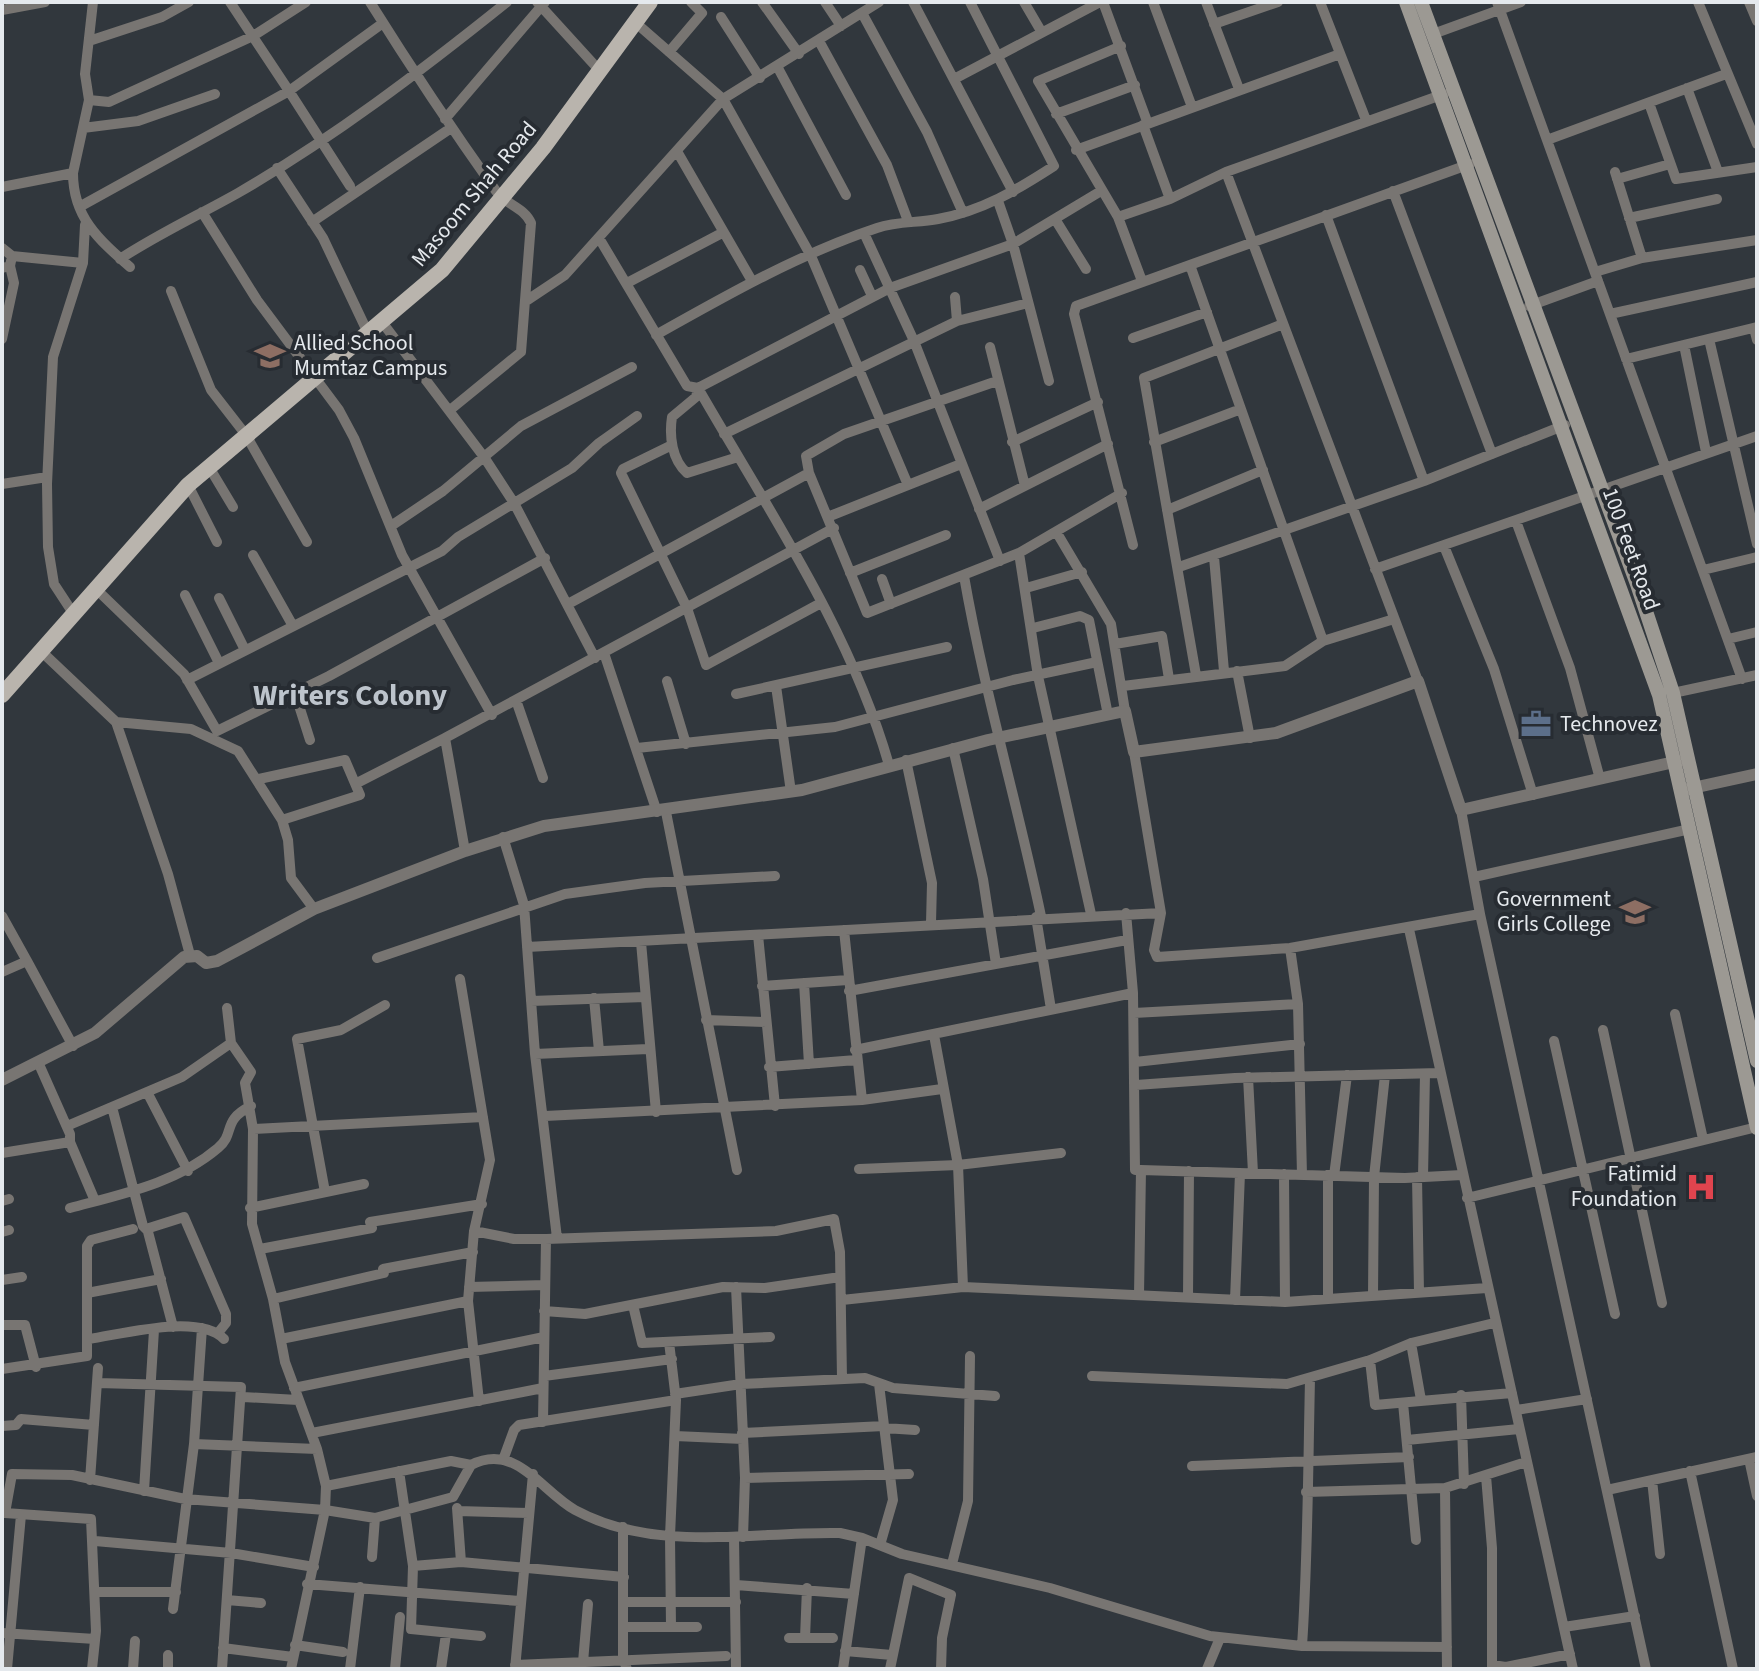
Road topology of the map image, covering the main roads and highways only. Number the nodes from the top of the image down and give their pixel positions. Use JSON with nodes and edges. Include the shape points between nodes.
{"nodes":[{"id":1,"x":650,"y":2,"type":"edge"},
{"id":2,"x":1406,"y":2,"type":"edge"},
{"id":3,"x":1421,"y":2,"type":"edge"},
{"id":4,"x":1447,"y":93,"type":"junction"},
{"id":5,"x":1596,"y":493,"type":"junction"},
{"id":6,"x":2,"y":695,"type":"edge"},
{"id":7,"x":1689,"y":788,"type":"junction"},
{"id":8,"x":1757,"y":1061,"type":"edge"},
{"id":9,"x":1757,"y":1128,"type":"edge"}],
"edges":[{"from":1,"to":6,"type":"main road","name":"Masoom Shah Road","via":[[502,200],[442,270],[188,485]]},
{"from":2,"to":4,"type":"main road","name":"100 Feet Road"},
{"from":3,"to":4,"type":"main road","name":"100 Feet Road"},
{"from":4,"to":5,"type":"main road","name":"100 Feet Road"},
{"from":5,"to":7,"type":"main road","name":"100 Feet Road","via":[[1675,762]]},
{"from":5,"to":7,"type":"main road","name":"100 Feet Road","via":[[1673,693],[1690,758]]},
{"from":7,"to":8,"type":"main road","name":"100 Feet Road"},
{"from":7,"to":9,"type":"main road","name":"100 Feet Road","via":[[1690,829]]}]}
